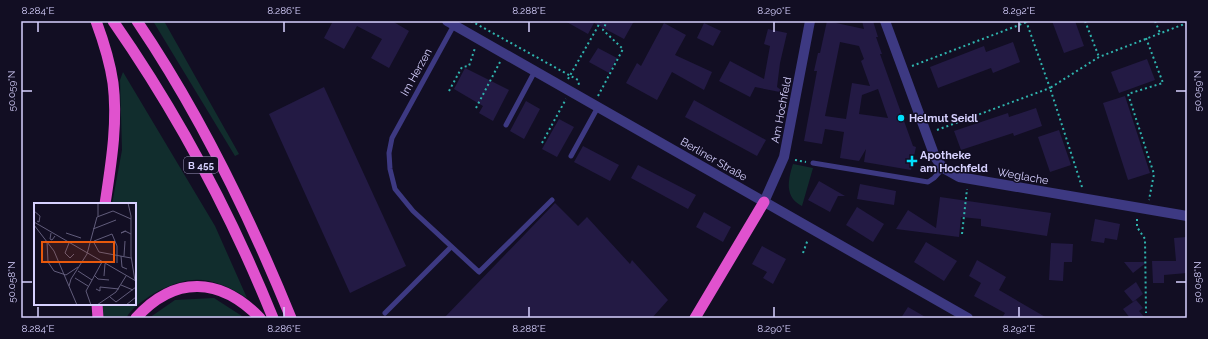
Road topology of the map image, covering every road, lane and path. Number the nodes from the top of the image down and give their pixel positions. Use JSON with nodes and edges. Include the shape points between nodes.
{"nodes":[{"id":1,"x":96,"y":21,"type":"edge"},
{"id":2,"x":113,"y":21,"type":"edge"},
{"id":3,"x":137,"y":21,"type":"edge"},
{"id":4,"x":471,"y":21,"type":"edge"},
{"id":5,"x":601,"y":21,"type":"edge"},
{"id":6,"x":607,"y":21,"type":"edge"},
{"id":7,"x":810,"y":21,"type":"edge"},
{"id":8,"x":885,"y":21,"type":"edge"},
{"id":9,"x":1085,"y":21,"type":"edge"},
{"id":10,"x":1155,"y":21,"type":"edge"},
{"id":11,"x":1027,"y":22,"type":"edge"},
{"id":12,"x":450,"y":23,"type":"edge"},
{"id":13,"x":1187,"y":23,"type":"edge"},
{"id":14,"x":1160,"y":33,"type":"junction"},
{"id":15,"x":1146,"y":38,"type":"junction"},
{"id":16,"x":478,"y":39,"type":"junction"},
{"id":17,"x":505,"y":54,"type":"junction"},
{"id":18,"x":1099,"y":57,"type":"junction"},
{"id":19,"x":923,"y":62,"type":"dead end"},
{"id":20,"x":535,"y":71,"type":"junction"},
{"id":21,"x":570,"y":75,"type":"junction"},
{"id":22,"x":578,"y":80,"type":"dead end"},
{"id":23,"x":1050,"y":88,"type":"junction"},
{"id":24,"x":567,"y":89,"type":"junction"},
{"id":25,"x":449,"y":91,"type":"dead end"},
{"id":26,"x":596,"y":106,"type":"junction"},
{"id":27,"x":476,"y":108,"type":"dead end"},
{"id":28,"x":506,"y":126,"type":"dead end"},
{"id":29,"x":947,"y":126,"type":"dead end"},
{"id":30,"x":542,"y":143,"type":"dead end"},
{"id":31,"x":571,"y":156,"type":"dead end"},
{"id":32,"x":784,"y":158,"type":"junction"},
{"id":33,"x":813,"y":163,"type":"joint"},
{"id":34,"x":942,"y":168,"type":"junction"},
{"id":35,"x":968,"y":178,"type":"junction"},
{"id":36,"x":1085,"y":198,"type":"junction"},
{"id":37,"x":552,"y":200,"type":"dead end"},
{"id":38,"x":764,"y":202,"type":"junction"},
{"id":39,"x":105,"y":203,"type":"edge"},
{"id":40,"x":1142,"y":208,"type":"junction"},
{"id":41,"x":1187,"y":216,"type":"edge"},
{"id":42,"x":810,"y":228,"type":"junction"},
{"id":43,"x":962,"y":234,"type":"dead end"},
{"id":44,"x":451,"y":247,"type":"junction"},
{"id":45,"x":803,"y":253,"type":"dead end"},
{"id":46,"x":97,"y":305,"type":"edge"},
{"id":47,"x":386,"y":313,"type":"dead end"},
{"id":48,"x":1146,"y":313,"type":"dead end"},
{"id":49,"x":98,"y":318,"type":"edge"},
{"id":50,"x":136,"y":318,"type":"edge"},
{"id":51,"x":260,"y":318,"type":"edge"},
{"id":52,"x":273,"y":318,"type":"edge"},
{"id":53,"x":291,"y":318,"type":"edge"},
{"id":54,"x":695,"y":318,"type":"edge"},
{"id":55,"x":968,"y":318,"type":"edge"}],
"edges":[{"from":1,"to":39,"type":"highway","via":[[113,82],[114,134]]},
{"from":2,"to":52,"type":"highway","number":"B 455","via":[[148,75],[200,165]]},
{"from":3,"to":53,"type":"highway","number":"B 455","via":[[192,109],[215,153],[254,232]]},
{"from":4,"to":21,"type":"path"},
{"from":5,"to":21,"type":"path"},
{"from":6,"to":26,"type":"path","via":[[603,30],[623,49]]},
{"from":7,"to":32,"type":"street","name":"Am Hochfeld"},
{"from":8,"to":34,"type":"street","via":[[934,157]]},
{"from":9,"to":18,"type":"path"},
{"from":10,"to":14,"type":"path"},
{"from":11,"to":19,"type":"path"},
{"from":11,"to":23,"type":"path"},
{"from":12,"to":16,"type":"street","name":"Berliner Straße"},
{"from":12,"to":44,"type":"lane","name":"Im Herzen","via":[[396,129],[389,153],[395,190]]},
{"from":13,"to":14,"type":"path"},
{"from":14,"to":15,"type":"path"},
{"from":15,"to":18,"type":"path"},
{"from":15,"to":40,"type":"path","via":[[1163,83],[1128,94],[1154,174]]},
{"from":16,"to":17,"type":"street","name":"Berliner Straße"},
{"from":16,"to":25,"type":"path","via":[[469,66],[462,67]]},
{"from":17,"to":20,"type":"street","name":"Berliner Straße"},
{"from":17,"to":27,"type":"path"},
{"from":18,"to":23,"type":"path"},
{"from":20,"to":24,"type":"street","name":"Berliner Straße"},
{"from":20,"to":28,"type":"lane"},
{"from":21,"to":22,"type":"path"},
{"from":21,"to":24,"type":"path"},
{"from":23,"to":29,"type":"path"},
{"from":23,"to":36,"type":"path"},
{"from":24,"to":26,"type":"street","name":"Berliner Straße"},
{"from":24,"to":30,"type":"path"},
{"from":26,"to":31,"type":"lane"},
{"from":26,"to":38,"type":"street","name":"Berliner Straße"},
{"from":32,"to":33,"type":"path"},
{"from":32,"to":38,"type":"street","name":"Am Hochfeld"},
{"from":33,"to":34,"type":"lane","via":[[928,182]]},
{"from":34,"to":35,"type":"street","name":"Weglache"},
{"from":35,"to":36,"type":"street","name":"Weglache"},
{"from":35,"to":43,"type":"path"},
{"from":36,"to":40,"type":"street","name":"Weglache"},
{"from":37,"to":44,"type":"lane","name":"Im Herzen","via":[[479,272]]},
{"from":38,"to":42,"type":"street","name":"Berliner Straße"},
{"from":38,"to":54,"type":"highway"},
{"from":40,"to":41,"type":"street","name":"Weglache"},
{"from":40,"to":48,"type":"path","via":[[1137,227],[1145,239]]},
{"from":42,"to":45,"type":"path","via":[[808,243]]},
{"from":42,"to":55,"type":"street","name":"Berliner Straße"},
{"from":44,"to":47,"type":"lane"},
{"from":46,"to":49,"type":"highway"},
{"from":50,"to":51,"type":"highway","via":[[159,297],[172,290],[201,287],[226,292],[239,299]]}]}
